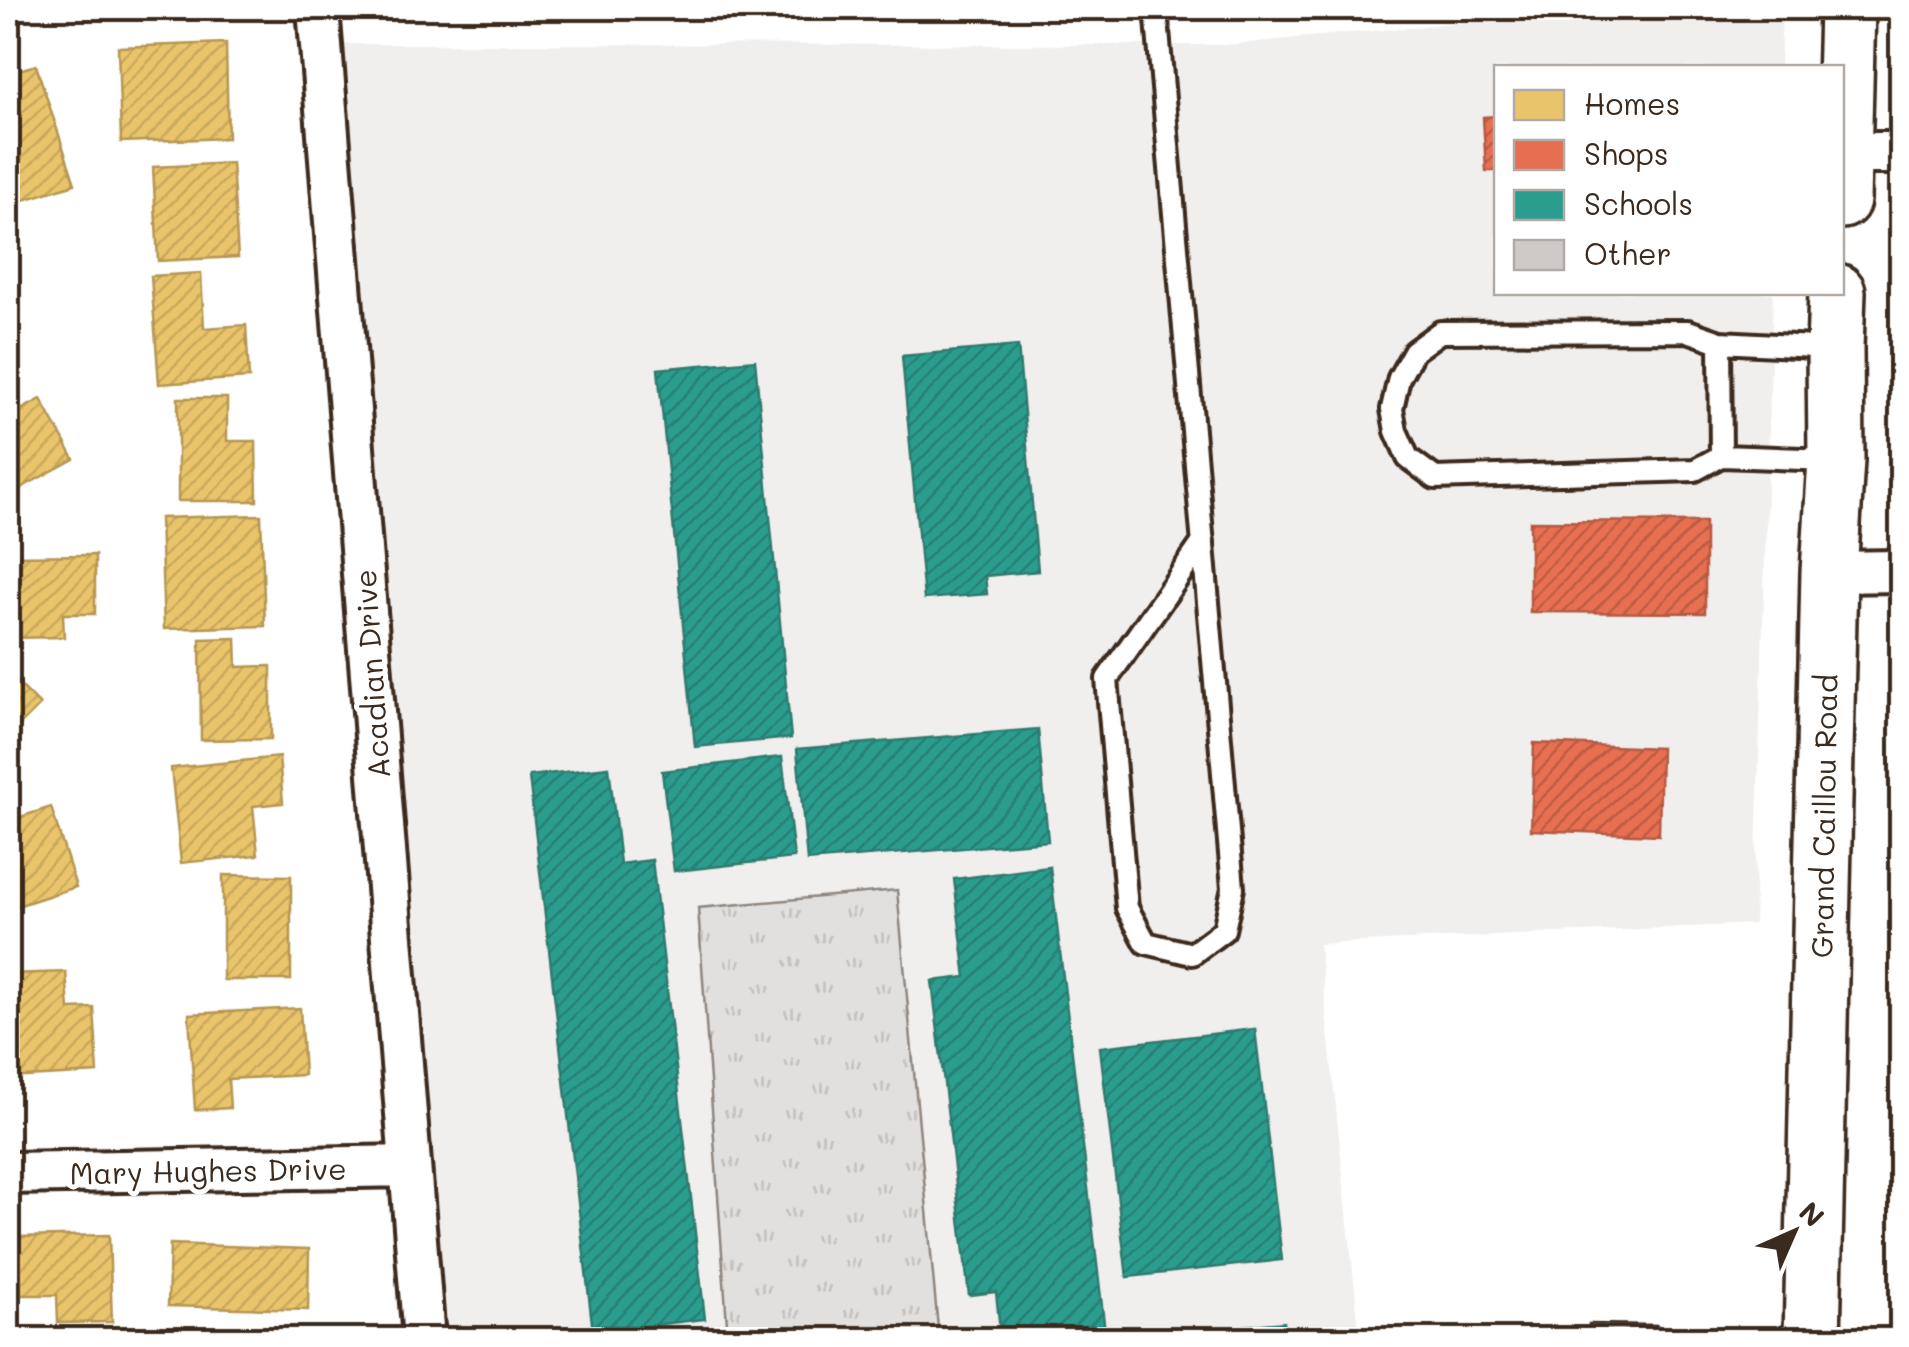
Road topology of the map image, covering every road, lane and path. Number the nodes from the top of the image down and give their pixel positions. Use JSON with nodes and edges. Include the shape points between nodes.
{"nodes":[{"id":1,"x":318,"y":8,"type":"edge"},
{"id":2,"x":1156,"y":8,"type":"edge"},
{"id":3,"x":1847,"y":8,"type":"edge"},
{"id":4,"x":1844,"y":109,"type":"edge"},
{"id":5,"x":1902,"y":153,"type":"edge"},
{"id":6,"x":1844,"y":176,"type":"edge"},
{"id":7,"x":1838,"y":295,"type":"edge"},
{"id":8,"x":1720,"y":342,"type":"junction"},
{"id":9,"x":1835,"y":348,"type":"junction"},
{"id":10,"x":1721,"y":456,"type":"junction"},
{"id":11,"x":1836,"y":460,"type":"junction"},
{"id":12,"x":1203,"y":542,"type":"junction"},
{"id":13,"x":1902,"y":571,"type":"edge"},
{"id":14,"x":1828,"y":572,"type":"junction"},
{"id":15,"x":409,"y":1166,"type":"junction"},
{"id":16,"x":8,"y":1174,"type":"edge"},
{"id":17,"x":424,"y":1340,"type":"edge"},
{"id":18,"x":1812,"y":1340,"type":"edge"}],
"edges":[{"from":1,"to":15,"type":"street","name":"Acadian Drive"},
{"from":2,"to":12,"type":"lane"},
{"from":3,"to":4,"type":"main road"},
{"from":5,"to":6,"type":"street"},
{"from":7,"to":9,"type":"main road","name":"Grand Caillou Road"},
{"from":8,"to":9,"type":"lane"},
{"from":8,"to":10,"type":"lane"},
{"from":8,"to":10,"type":"lane","via":[[1688,331],[1440,332],[1414,351],[1392,409],[1408,458],[1434,478],[1695,470]]},
{"from":9,"to":11,"type":"main road","name":"Grand Caillou Road"},
{"from":10,"to":11,"type":"lane"},
{"from":11,"to":14,"type":"main road","name":"Grand Caillou Road"},
{"from":12,"to":12,"type":"lane","via":[[1234,888],[1224,930],[1192,954],[1146,943],[1127,908],[1107,679]]},
{"from":13,"to":14,"type":"street"},
{"from":14,"to":18,"type":"main road","name":"Grand Caillou Road"},
{"from":15,"to":16,"type":"street","name":"Mary Hughes Drive"},
{"from":15,"to":17,"type":"street","name":"Acadian Drive"}]}
